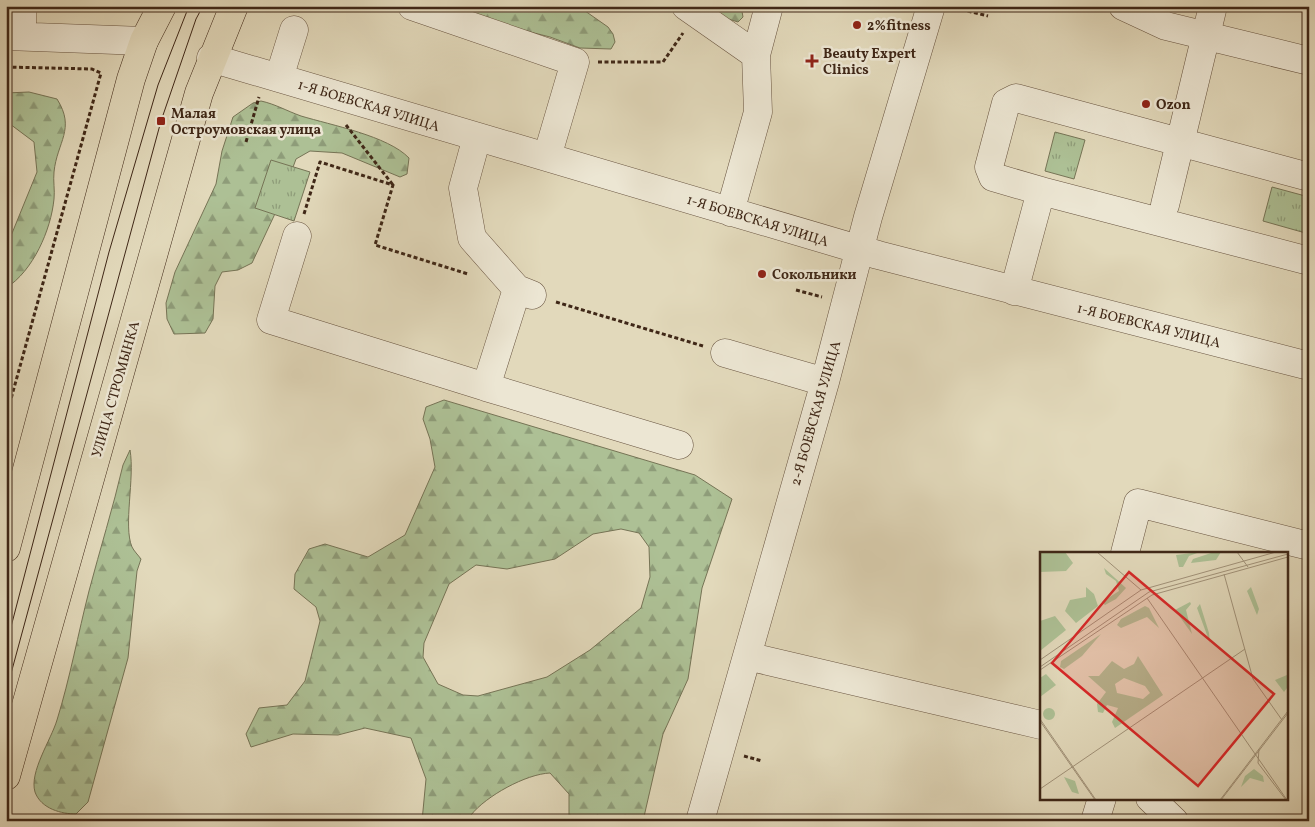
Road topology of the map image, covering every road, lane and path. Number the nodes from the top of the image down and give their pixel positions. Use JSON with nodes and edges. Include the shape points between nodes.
{"nodes":[{"id":1,"x":111,"y":6,"type":"edge"},
{"id":2,"x":162,"y":6,"type":"edge"},
{"id":3,"x":234,"y":6,"type":"edge"},
{"id":4,"x":412,"y":6,"type":"edge"},
{"id":5,"x":1123,"y":6,"type":"edge"},
{"id":6,"x":1213,"y":6,"type":"edge"},
{"id":7,"x":22,"y":7,"type":"edge"},
{"id":8,"x":768,"y":7,"type":"edge"},
{"id":9,"x":941,"y":7,"type":"edge"},
{"id":10,"x":691,"y":10,"type":"edge"},
{"id":11,"x":988,"y":16,"type":"dead end"},
{"id":12,"x":294,"y":30,"type":"dead end"},
{"id":13,"x":1206,"y":35,"type":"junction"},
{"id":14,"x":14,"y":36,"type":"edge"},
{"id":15,"x":144,"y":41,"type":"junction"},
{"id":16,"x":756,"y":55,"type":"junction"},
{"id":17,"x":211,"y":58,"type":"junction"},
{"id":18,"x":1309,"y":61,"type":"edge"},
{"id":19,"x":575,"y":62,"type":"junction"},
{"id":20,"x":6,"y":67,"type":"edge"},
{"id":21,"x":279,"y":78,"type":"junction"},
{"id":22,"x":257,"y":103,"type":"dead end"},
{"id":23,"x":345,"y":124,"type":"dead end"},
{"id":24,"x":477,"y":137,"type":"junction"},
{"id":25,"x":246,"y":142,"type":"dead end"},
{"id":26,"x":1180,"y":142,"type":"junction"},
{"id":27,"x":547,"y":157,"type":"junction"},
{"id":28,"x":1309,"y":176,"type":"edge"},
{"id":29,"x":393,"y":185,"type":"junction"},
{"id":30,"x":1041,"y":191,"type":"junction"},
{"id":31,"x":1165,"y":206,"type":"dead end"},
{"id":32,"x":730,"y":212,"type":"junction"},
{"id":33,"x":297,"y":236,"type":"joint"},
{"id":34,"x":860,"y":250,"type":"junction"},
{"id":35,"x":1309,"y":262,"type":"edge"},
{"id":36,"x":469,"y":274,"type":"dead end"},
{"id":37,"x":796,"y":290,"type":"dead end"},
{"id":38,"x":1014,"y":291,"type":"junction"},
{"id":39,"x":524,"y":292,"type":"junction"},
{"id":40,"x":822,"y":298,"type":"dead end"},
{"id":41,"x":725,"y":353,"type":"joint"},
{"id":42,"x":1309,"y":366,"type":"edge"},
{"id":43,"x":824,"y":382,"type":"junction"},
{"id":44,"x":486,"y":387,"type":"junction"},
{"id":45,"x":6,"y":417,"type":"edge"},
{"id":46,"x":679,"y":445,"type":"dead end"},
{"id":47,"x":1309,"y":546,"type":"edge"},
{"id":48,"x":6,"y":548,"type":"edge"},
{"id":49,"x":1125,"y":552,"type":"edge"},
{"id":50,"x":747,"y":656,"type":"junction"},
{"id":51,"x":1040,"y":725,"type":"edge"},
{"id":52,"x":736,"y":754,"type":"dead end"},
{"id":53,"x":762,"y":761,"type":"dead end"},
{"id":54,"x":6,"y":776,"type":"edge"},
{"id":55,"x":1101,"y":800,"type":"edge"},
{"id":56,"x":1152,"y":800,"type":"edge"},
{"id":57,"x":700,"y":821,"type":"edge"},
{"id":58,"x":1095,"y":821,"type":"edge"},
{"id":59,"x":1174,"y":821,"type":"edge"}],
"edges":[{"from":1,"to":7,"type":"path"},
{"from":2,"to":15,"type":"main road"},
{"from":3,"to":17,"type":"main road","name":"УЛИЦА СТРОМЫНКА"},
{"from":4,"to":19,"type":"street"},
{"from":5,"to":13,"type":"street","via":[[1166,26]]},
{"from":6,"to":13,"type":"street"},
{"from":7,"to":14,"type":"street"},
{"from":8,"to":16,"type":"street"},
{"from":9,"to":11,"type":"path"},
{"from":9,"to":34,"type":"street","name":"2-Я БОЕВСКАЯ УЛИЦА"},
{"from":10,"to":16,"type":"street"},
{"from":10,"to":19,"type":"path","via":[[663,62]]},
{"from":12,"to":21,"type":"street"},
{"from":13,"to":18,"type":"street"},
{"from":13,"to":26,"type":"street"},
{"from":14,"to":15,"type":"street"},
{"from":15,"to":48,"type":"main road","via":[[131,79]]},
{"from":16,"to":32,"type":"street","via":[[758,112]]},
{"from":17,"to":21,"type":"street","name":"1-Я БОЕВСКАЯ УЛИЦА"},
{"from":17,"to":54,"type":"main road","name":"УЛИЦА СТРОМЫНКА"},
{"from":19,"to":27,"type":"street"},
{"from":20,"to":45,"type":"path","via":[[92,69],[101,72]]},
{"from":21,"to":24,"type":"street","name":"1-Я БОЕВСКАЯ УЛИЦА"},
{"from":22,"to":25,"type":"path"},
{"from":23,"to":29,"type":"path"},
{"from":24,"to":27,"type":"street","name":"1-Я БОЕВСКАЯ УЛИЦА"},
{"from":24,"to":39,"type":"street","via":[[459,187],[472,238]]},
{"from":26,"to":28,"type":"street"},
{"from":26,"to":30,"type":"street","via":[[1016,98],[1006,103],[989,167],[993,177]]},
{"from":26,"to":31,"type":"street"},
{"from":27,"to":32,"type":"street","name":"1-Я БОЕВСКАЯ УЛИЦА"},
{"from":29,"to":33,"type":"path","via":[[320,162]]},
{"from":29,"to":36,"type":"path","via":[[374,245]]},
{"from":30,"to":35,"type":"street"},
{"from":30,"to":38,"type":"street"},
{"from":32,"to":34,"type":"street","name":"1-Я БОЕВСКАЯ УЛИЦА"},
{"from":33,"to":44,"type":"street","via":[[271,320]]},
{"from":34,"to":38,"type":"street","name":"1-Я БОЕВСКАЯ УЛИЦА"},
{"from":34,"to":43,"type":"street","name":"2-Я БОЕВСКАЯ УЛИЦА"},
{"from":37,"to":40,"type":"path"},
{"from":38,"to":42,"type":"street","name":"1-Я БОЕВСКАЯ УЛИЦА"},
{"from":39,"to":41,"type":"path"},
{"from":39,"to":44,"type":"street"},
{"from":41,"to":43,"type":"street"},
{"from":43,"to":50,"type":"street","name":"2-Я БОЕВСКАЯ УЛИЦА"},
{"from":44,"to":46,"type":"street"},
{"from":47,"to":49,"type":"street","via":[[1138,503]]},
{"from":50,"to":51,"type":"street"},
{"from":50,"to":57,"type":"street","name":"2-Я БОЕВСКАЯ УЛИЦА"},
{"from":52,"to":53,"type":"path"},
{"from":55,"to":58,"type":"street"},
{"from":56,"to":59,"type":"street"}]}
